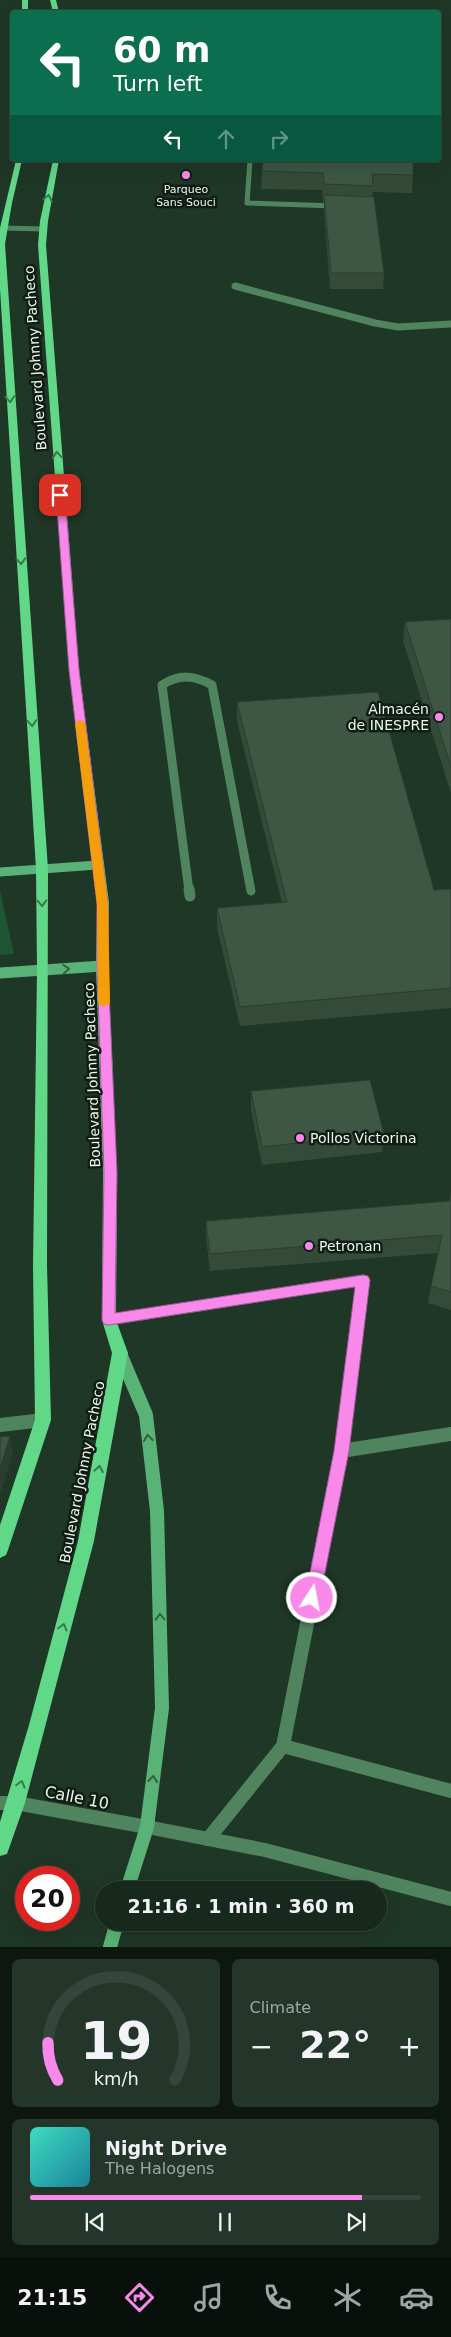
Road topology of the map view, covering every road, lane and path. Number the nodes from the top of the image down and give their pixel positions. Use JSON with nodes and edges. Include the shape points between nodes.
{"nodes":[{"id":1,"x":19,"y":162,"type":"edge"},
{"id":2,"x":56,"y":162,"type":"edge"},
{"id":3,"x":250,"y":162,"type":"edge"},
{"id":4,"x":341,"y":206,"type":"edge"},
{"id":5,"x":3,"y":228,"type":"junction"},
{"id":6,"x":44,"y":228,"type":"junction"},
{"id":7,"x":235,"y":286,"type":"dead end"},
{"id":8,"x":451,"y":324,"type":"edge"},
{"id":9,"x":97,"y":865,"type":"junction"},
{"id":10,"x":42,"y":869,"type":"junction"},
{"id":11,"x":0,"y":872,"type":"edge"},
{"id":12,"x":251,"y":891,"type":"dead end"},
{"id":13,"x":190,"y":896,"type":"dead end"},
{"id":14,"x":102,"y":966,"type":"junction"},
{"id":15,"x":43,"y":970,"type":"junction"},
{"id":16,"x":0,"y":973,"type":"edge"},
{"id":17,"x":109,"y":1320,"type":"junction"},
{"id":18,"x":120,"y":1353,"type":"junction"},
{"id":19,"x":43,"y":1420,"type":"junction"},
{"id":20,"x":0,"y":1425,"type":"edge"},
{"id":21,"x":451,"y":1434,"type":"edge"},
{"id":22,"x":341,"y":1451,"type":"junction"},
{"id":23,"x":0,"y":1550,"type":"edge"},
{"id":24,"x":283,"y":1746,"type":"junction"},
{"id":25,"x":451,"y":1791,"type":"edge"},
{"id":26,"x":0,"y":1803,"type":"edge"},
{"id":27,"x":16,"y":1803,"type":"junction"},
{"id":28,"x":147,"y":1828,"type":"junction"},
{"id":29,"x":208,"y":1839,"type":"junction"},
{"id":30,"x":0,"y":1847,"type":"edge"},
{"id":31,"x":131,"y":1881,"type":"edge"},
{"id":32,"x":451,"y":1899,"type":"edge"},
{"id":33,"x":115,"y":1931,"type":"edge"},
{"id":34,"x":110,"y":1947,"type":"edge"}],
"edges":[{"from":1,"to":5,"type":"main road","name":"Boulevard Johnny Pacheco"},
{"from":6,"to":2,"type":"main road","name":"Boulevard Johnny Pacheco","one_way":true},
{"from":3,"to":4,"type":"street","via":[[247,203]]},
{"from":5,"to":6,"type":"street"},
{"from":5,"to":10,"type":"main road","name":"Boulevard Johnny Pacheco","one_way":true,"via":[[2,276]]},
{"from":9,"to":6,"type":"main road","name":"Boulevard Johnny Pacheco","one_way":true,"via":[[74,670],[54,422],[42,245]]},
{"from":7,"to":8,"type":"street","via":[[382,324],[405,327]]},
{"from":9,"to":10,"type":"main road"},
{"from":9,"to":14,"type":"main road","name":"Boulevard Johnny Pacheco","via":[[103,904]]},
{"from":10,"to":11,"type":"main road"},
{"from":10,"to":15,"type":"main road","name":"Boulevard Johnny Pacheco","one_way":true},
{"from":12,"to":13,"type":"street","via":[[212,685],[200,677],[172,678],[162,685]]},
{"from":15,"to":14,"type":"main road","one_way":true},
{"from":14,"to":17,"type":"main road","name":"Boulevard Johnny Pacheco","via":[[110,1173]]},
{"from":15,"to":16,"type":"main road"},
{"from":15,"to":19,"type":"main road","name":"Boulevard Johnny Pacheco","via":[[40,1265]]},
{"from":17,"to":18,"type":"main road","name":"Boulevard Johnny Pacheco"},
{"from":17,"to":22,"type":"street","via":[[363,1280]]},
{"from":27,"to":18,"type":"main road","name":"Boulevard Johnny Pacheco","one_way":true,"via":[[86,1541]]},
{"from":28,"to":18,"type":"main road","one_way":true,"via":[[162,1708],[157,1512],[146,1415]]},
{"from":19,"to":20,"type":"street"},
{"from":19,"to":23,"type":"main road","name":"Boulevard Johnny Pacheco"},
{"from":21,"to":22,"type":"street"},
{"from":22,"to":24,"type":"street"},
{"from":24,"to":25,"type":"street"},
{"from":24,"to":29,"type":"street"},
{"from":26,"to":27,"type":"street","name":"Calle 10"},
{"from":27,"to":28,"type":"street","name":"Calle 10"},
{"from":27,"to":30,"type":"main road","name":"Boulevard Johnny Pacheco"},
{"from":28,"to":29,"type":"street","name":"Calle 10"},
{"from":28,"to":31,"type":"main road"},
{"from":29,"to":32,"type":"street","name":"Calle 10","via":[[265,1850]]},
{"from":33,"to":34,"type":"main road"}]}
